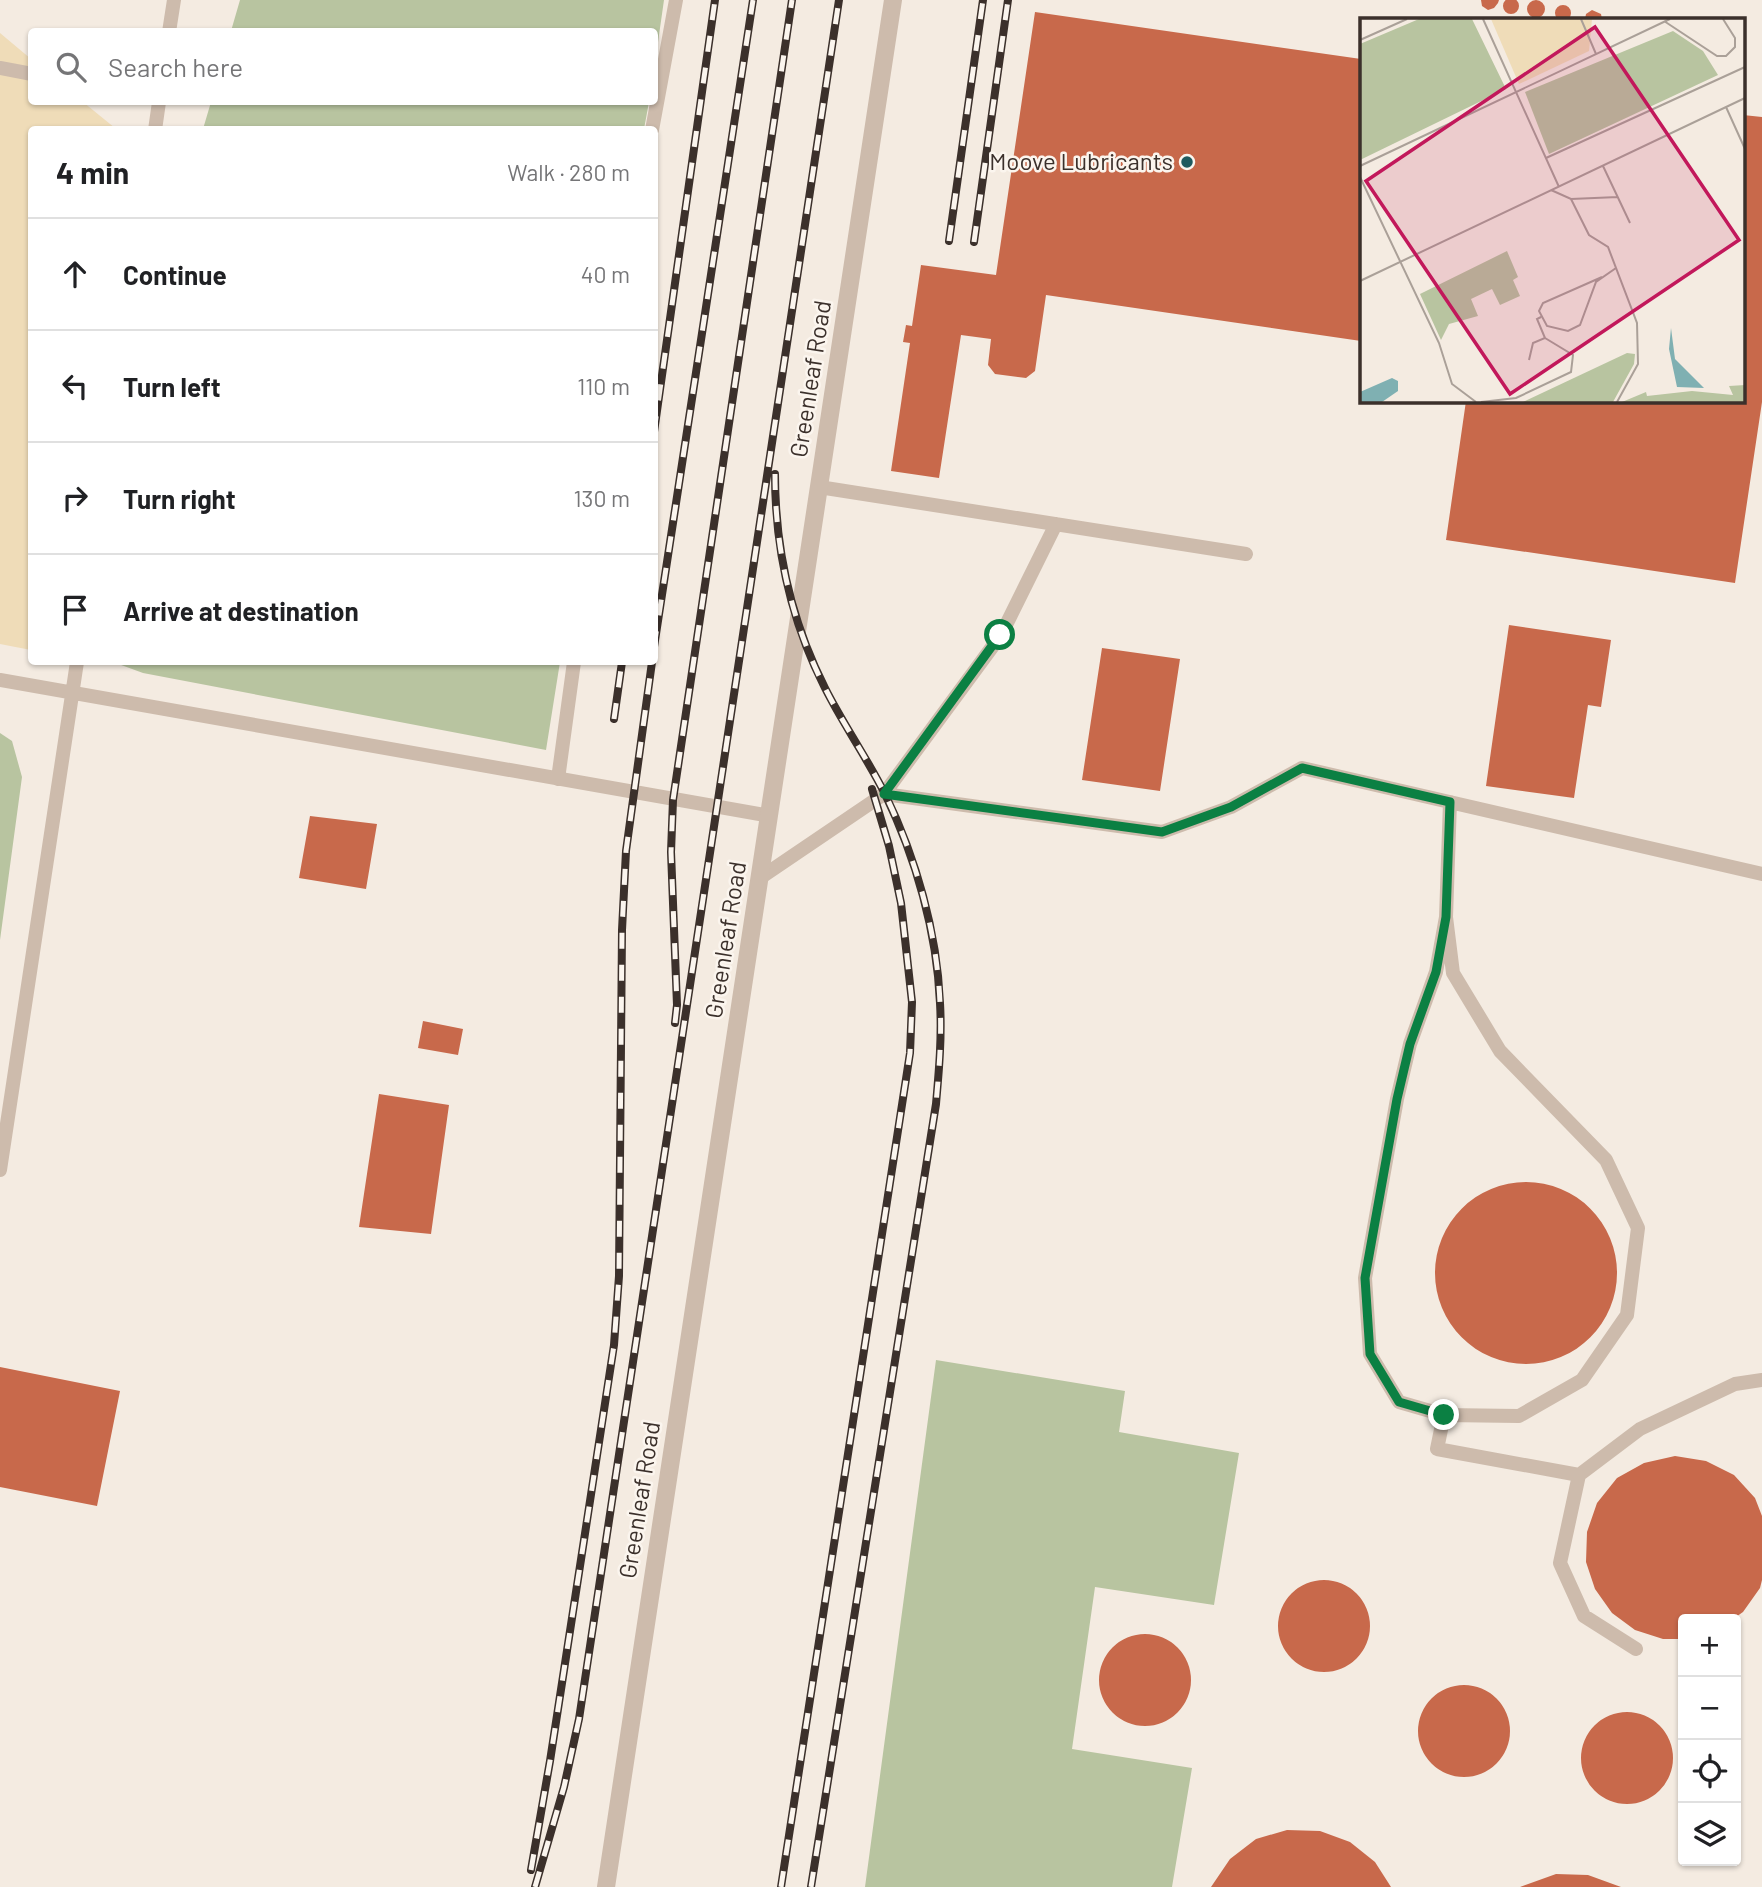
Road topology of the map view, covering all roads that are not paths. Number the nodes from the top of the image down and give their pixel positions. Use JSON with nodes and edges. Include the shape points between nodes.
{"nodes":[{"id":1,"x":174,"y":0,"type":"edge"},
{"id":2,"x":676,"y":0,"type":"edge"},
{"id":3,"x":893,"y":0,"type":"edge"},
{"id":4,"x":170,"y":28,"type":"edge"},
{"id":5,"x":0,"y":61,"type":"edge"},
{"id":6,"x":7,"y":69,"type":"edge"},
{"id":7,"x":28,"y":73,"type":"edge"},
{"id":8,"x":658,"y":98,"type":"edge"},
{"id":9,"x":159,"y":105,"type":"edge"},
{"id":10,"x":657,"y":105,"type":"edge"},
{"id":11,"x":156,"y":126,"type":"edge"},
{"id":12,"x":653,"y":126,"type":"edge"},
{"id":13,"x":819,"y":487,"type":"junction"},
{"id":14,"x":1056,"y":524,"type":"junction"},
{"id":15,"x":1246,"y":554,"type":"dead end"},
{"id":16,"x":76,"y":665,"type":"edge"},
{"id":17,"x":574,"y":665,"type":"edge"},
{"id":18,"x":0,"y":680,"type":"edge"},
{"id":19,"x":72,"y":692,"type":"junction"},
{"id":20,"x":558,"y":779,"type":"junction"},
{"id":21,"x":884,"y":794,"type":"junction"},
{"id":22,"x":1450,"y":802,"type":"junction"},
{"id":23,"x":770,"y":816,"type":"junction"},
{"id":24,"x":1762,"y":874,"type":"edge"},
{"id":25,"x":760,"y":878,"type":"junction"},
{"id":26,"x":1446,"y":917,"type":"junction"},
{"id":27,"x":0,"y":1170,"type":"edge"},
{"id":28,"x":1762,"y":1380,"type":"edge"},
{"id":29,"x":1444,"y":1415,"type":"junction"},
{"id":30,"x":1579,"y":1475,"type":"junction"},
{"id":31,"x":1636,"y":1649,"type":"dead end"},
{"id":32,"x":606,"y":1887,"type":"edge"}],
"edges":[{"from":1,"to":4,"type":"lane"},
{"from":2,"to":8,"type":"lane"},
{"from":3,"to":13,"type":"street","name":"Greenleaf Road"},
{"from":5,"to":6,"type":"lane"},
{"from":6,"to":7,"type":"lane"},
{"from":9,"to":11,"type":"lane"},
{"from":10,"to":12,"type":"lane"},
{"from":13,"to":14,"type":"lane"},
{"from":13,"to":23,"type":"street","name":"Greenleaf Road"},
{"from":14,"to":15,"type":"lane"},
{"from":14,"to":21,"type":"lane","via":[[1000,635]]},
{"from":16,"to":19,"type":"lane"},
{"from":17,"to":20,"type":"lane"},
{"from":18,"to":19,"type":"lane"},
{"from":19,"to":20,"type":"lane"},
{"from":19,"to":27,"type":"lane"},
{"from":20,"to":23,"type":"lane"},
{"from":21,"to":22,"type":"lane","via":[[1162,832],[1231,807],[1302,768]]},
{"from":21,"to":25,"type":"lane"},
{"from":22,"to":24,"type":"lane"},
{"from":22,"to":26,"type":"lane"},
{"from":23,"to":25,"type":"street","name":"Greenleaf Road"},
{"from":25,"to":32,"type":"street","name":"Greenleaf Road"},
{"from":26,"to":29,"type":"lane","via":[[1436,972],[1410,1044],[1397,1099],[1365,1278],[1370,1354],[1399,1402]]},
{"from":26,"to":29,"type":"lane","via":[[1453,973],[1500,1051],[1606,1160],[1638,1228],[1627,1315],[1582,1380],[1519,1416]]},
{"from":28,"to":30,"type":"lane","via":[[1735,1384],[1640,1429]]},
{"from":29,"to":30,"type":"lane","via":[[1437,1450]]},
{"from":30,"to":31,"type":"lane","via":[[1560,1563],[1584,1616]]}]}
